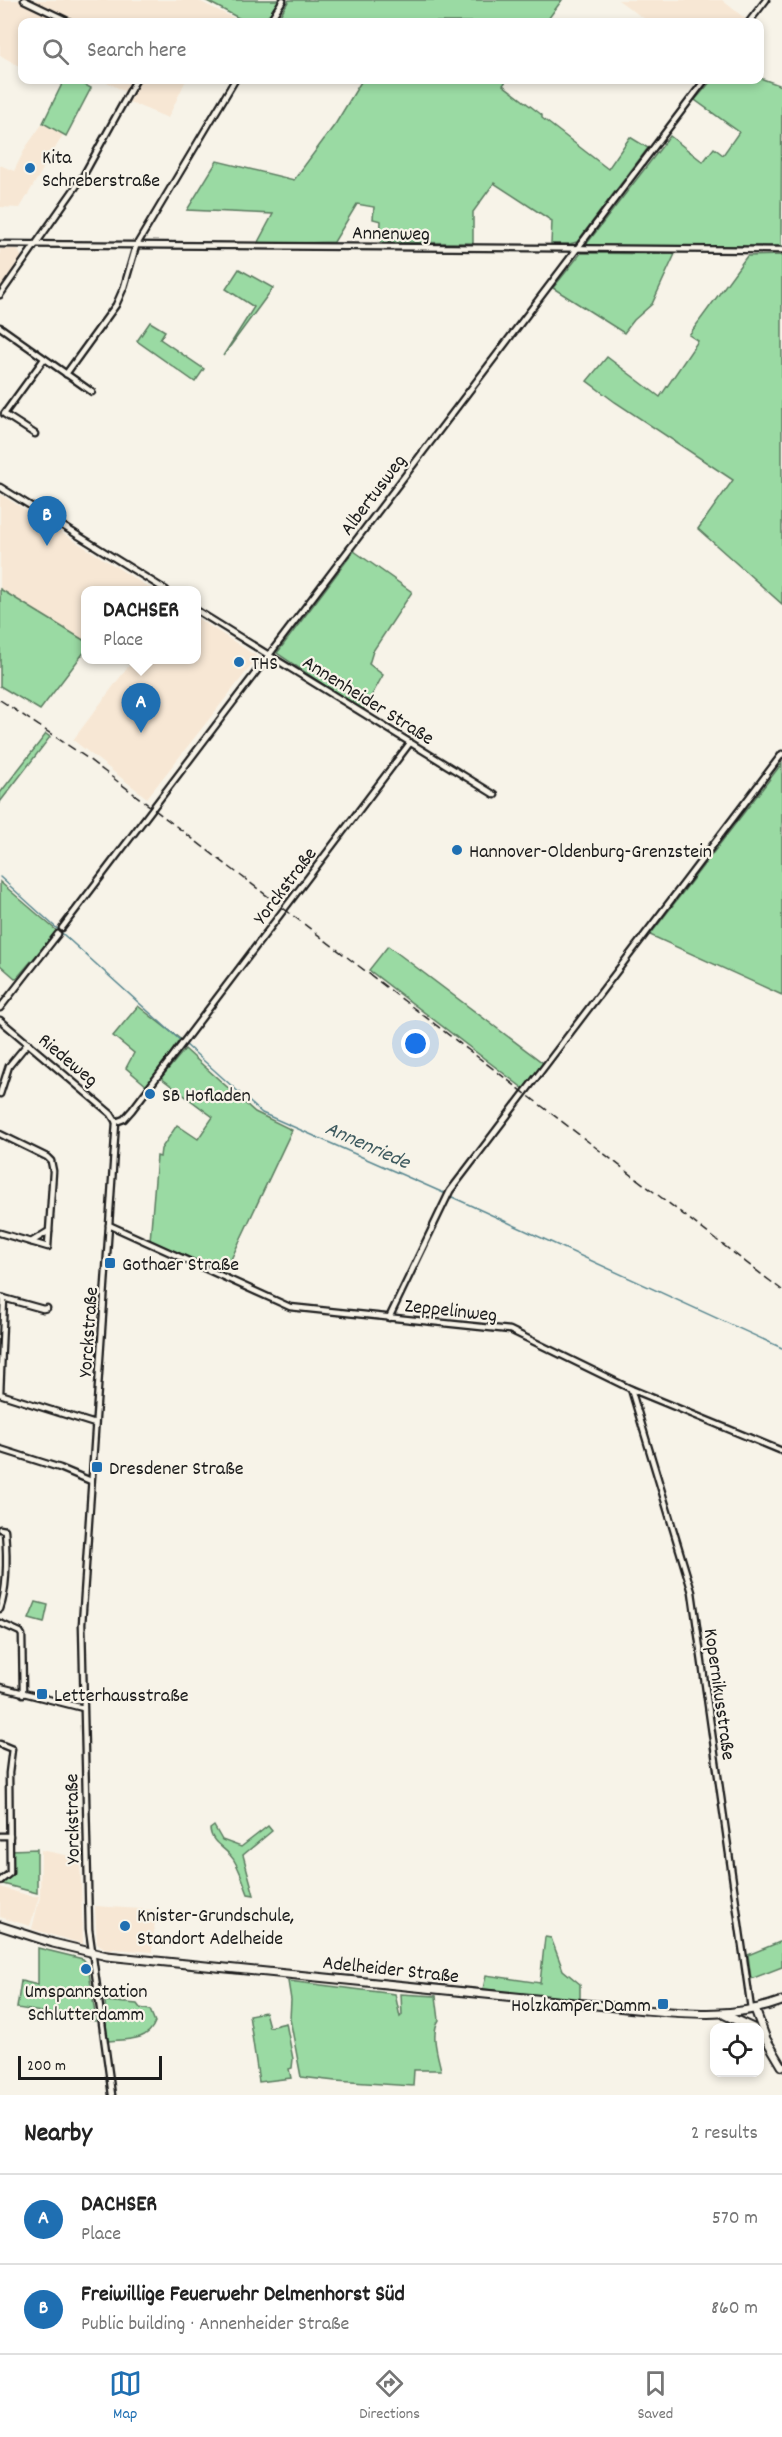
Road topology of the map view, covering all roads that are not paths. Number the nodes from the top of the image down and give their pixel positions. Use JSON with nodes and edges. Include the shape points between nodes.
{"nodes":[{"id":1,"x":24,"y":0,"type":"edge"},
{"id":2,"x":283,"y":0,"type":"edge"},
{"id":3,"x":766,"y":0,"type":"edge"},
{"id":4,"x":62,"y":18,"type":"edge"},
{"id":5,"x":272,"y":18,"type":"edge"},
{"id":6,"x":752,"y":18,"type":"edge"},
{"id":7,"x":134,"y":84,"type":"edge"},
{"id":8,"x":233,"y":84,"type":"edge"},
{"id":9,"x":702,"y":84,"type":"edge"},
{"id":10,"x":0,"y":244,"type":"edge"},
{"id":11,"x":36,"y":245,"type":"junction"},
{"id":12,"x":136,"y":246,"type":"junction"},
{"id":13,"x":578,"y":249,"type":"junction"},
{"id":14,"x":782,"y":250,"type":"edge"},
{"id":15,"x":0,"y":295,"type":"edge"},
{"id":16,"x":0,"y":327,"type":"edge"},
{"id":17,"x":44,"y":359,"type":"junction"},
{"id":18,"x":66,"y":374,"type":"junction"},
{"id":19,"x":92,"y":392,"type":"dead end"},
{"id":20,"x":35,"y":434,"type":"dead end"},
{"id":21,"x":0,"y":487,"type":"edge"},
{"id":22,"x":158,"y":586,"type":"edge"},
{"id":23,"x":201,"y":613,"type":"edge"},
{"id":24,"x":270,"y":655,"type":"junction"},
{"id":25,"x":410,"y":743,"type":"junction"},
{"id":26,"x":782,"y":754,"type":"edge"},
{"id":27,"x":495,"y":795,"type":"dead end"},
{"id":28,"x":62,"y":928,"type":"dead end"},
{"id":29,"x":58,"y":934,"type":"dead end"},
{"id":30,"x":0,"y":1008,"type":"edge"},
{"id":31,"x":0,"y":1020,"type":"edge"},
{"id":32,"x":28,"y":1043,"type":"junction"},
{"id":33,"x":0,"y":1094,"type":"edge"},
{"id":34,"x":116,"y":1122,"type":"junction"},
{"id":35,"x":0,"y":1134,"type":"edge"},
{"id":36,"x":109,"y":1225,"type":"junction"},
{"id":37,"x":49,"y":1231,"type":"junction"},
{"id":38,"x":0,"y":1233,"type":"edge"},
{"id":39,"x":31,"y":1242,"type":"junction"},
{"id":40,"x":2,"y":1298,"type":"edge"},
{"id":41,"x":47,"y":1308,"type":"dead end"},
{"id":42,"x":389,"y":1318,"type":"junction"},
{"id":43,"x":631,"y":1389,"type":"junction"},
{"id":44,"x":95,"y":1424,"type":"junction"},
{"id":45,"x":0,"y":1449,"type":"edge"},
{"id":46,"x":782,"y":1451,"type":"edge"},
{"id":47,"x":91,"y":1481,"type":"junction"},
{"id":48,"x":0,"y":1529,"type":"edge"},
{"id":49,"x":0,"y":1609,"type":"edge"},
{"id":50,"x":0,"y":1623,"type":"edge"},
{"id":51,"x":0,"y":1687,"type":"edge"},
{"id":52,"x":23,"y":1694,"type":"junction"},
{"id":53,"x":83,"y":1708,"type":"junction"},
{"id":54,"x":0,"y":1744,"type":"edge"},
{"id":55,"x":0,"y":1836,"type":"edge"},
{"id":56,"x":10,"y":1836,"type":"junction"},
{"id":57,"x":0,"y":1881,"type":"edge"},
{"id":58,"x":0,"y":1926,"type":"edge"},
{"id":59,"x":92,"y":1953,"type":"junction"},
{"id":60,"x":782,"y":2001,"type":"edge"},
{"id":61,"x":751,"y":2010,"type":"junction"},
{"id":62,"x":722,"y":2014,"type":"junction"},
{"id":63,"x":743,"y":2023,"type":"edge"},
{"id":64,"x":752,"y":2023,"type":"edge"},
{"id":65,"x":766,"y":2039,"type":"joint"},
{"id":66,"x":782,"y":2066,"type":"edge"},
{"id":67,"x":112,"y":2095,"type":"edge"}],
"edges":[{"from":1,"to":4,"type":"street"},
{"from":2,"to":5,"type":"street"},
{"from":3,"to":6,"type":"street"},
{"from":7,"to":11,"type":"street","via":[[82,178]]},
{"from":8,"to":12,"type":"street"},
{"from":9,"to":13,"type":"street","name":"Albertusweg"},
{"from":10,"to":11,"type":"street","name":"Annenweg"},
{"from":11,"to":12,"type":"street","name":"Annenweg"},
{"from":11,"to":15,"type":"street"},
{"from":12,"to":13,"type":"street","name":"Annenweg"},
{"from":12,"to":18,"type":"street","via":[[116,304]]},
{"from":13,"to":14,"type":"street","name":"Annenweg"},
{"from":13,"to":24,"type":"street","name":"Albertusweg"},
{"from":16,"to":17,"type":"street"},
{"from":17,"to":18,"type":"street"},
{"from":17,"to":20,"type":"street","via":[[4,414]]},
{"from":18,"to":19,"type":"street"},
{"from":21,"to":22,"type":"street"},
{"from":23,"to":24,"type":"street","name":"Annenheider Straße"},
{"from":24,"to":25,"type":"street","name":"Annenheider Straße"},
{"from":24,"to":28,"type":"street","name":"Albertusweg"},
{"from":25,"to":27,"type":"street","name":"Annenheider Straße"},
{"from":25,"to":34,"type":"street","name":"Yorckstraße","via":[[132,1110]]},
{"from":26,"to":42,"type":"street","via":[[450,1191]]},
{"from":29,"to":30,"type":"street"},
{"from":31,"to":32,"type":"street","name":"Riedeweg"},
{"from":32,"to":33,"type":"street","via":[[9,1066]]},
{"from":32,"to":34,"type":"street","name":"Riedeweg"},
{"from":34,"to":36,"type":"street","name":"Yorckstraße"},
{"from":35,"to":37,"type":"street","via":[[51,1161]]},
{"from":36,"to":42,"type":"street","name":"Zeppelinweg","via":[[290,1307]]},
{"from":36,"to":44,"type":"street","name":"Yorckstraße"},
{"from":37,"to":39,"type":"street"},
{"from":37,"to":39,"type":"street","via":[[48,1247]]},
{"from":38,"to":39,"type":"street"},
{"from":40,"to":41,"type":"street"},
{"from":40,"to":44,"type":"street","via":[[0,1394]]},
{"from":42,"to":43,"type":"street","name":"Zeppelinweg","via":[[510,1330]]},
{"from":43,"to":46,"type":"street","name":"Zeppelinweg"},
{"from":43,"to":61,"type":"street","name":"Kopernikusstraße","via":[[692,1592]]},
{"from":44,"to":47,"type":"street","name":"Yorckstraße"},
{"from":45,"to":47,"type":"street"},
{"from":47,"to":53,"type":"street","name":"Yorckstraße","via":[[82,1624]]},
{"from":48,"to":49,"type":"street","via":[[5,1530],[6,1544]]},
{"from":50,"to":52,"type":"street","via":[[22,1635]]},
{"from":51,"to":52,"type":"street"},
{"from":52,"to":53,"type":"street"},
{"from":53,"to":59,"type":"street","name":"Yorckstraße"},
{"from":54,"to":56,"type":"street","via":[[12,1749]]},
{"from":55,"to":56,"type":"street"},
{"from":56,"to":57,"type":"street","via":[[10,1873]]},
{"from":58,"to":59,"type":"main road","name":"Adelheider Straße"},
{"from":59,"to":62,"type":"main road","name":"Adelheider Straße","via":[[243,1971]]},
{"from":59,"to":67,"type":"street","name":"Yorckstraße"},
{"from":60,"to":61,"type":"main road","name":"Adelheider Straße"},
{"from":61,"to":62,"type":"main road","name":"Adelheider Straße"},
{"from":61,"to":64,"type":"main road"},
{"from":61,"to":65,"type":"main road"},
{"from":62,"to":63,"type":"main road"},
{"from":65,"to":66,"type":"main road"}]}
